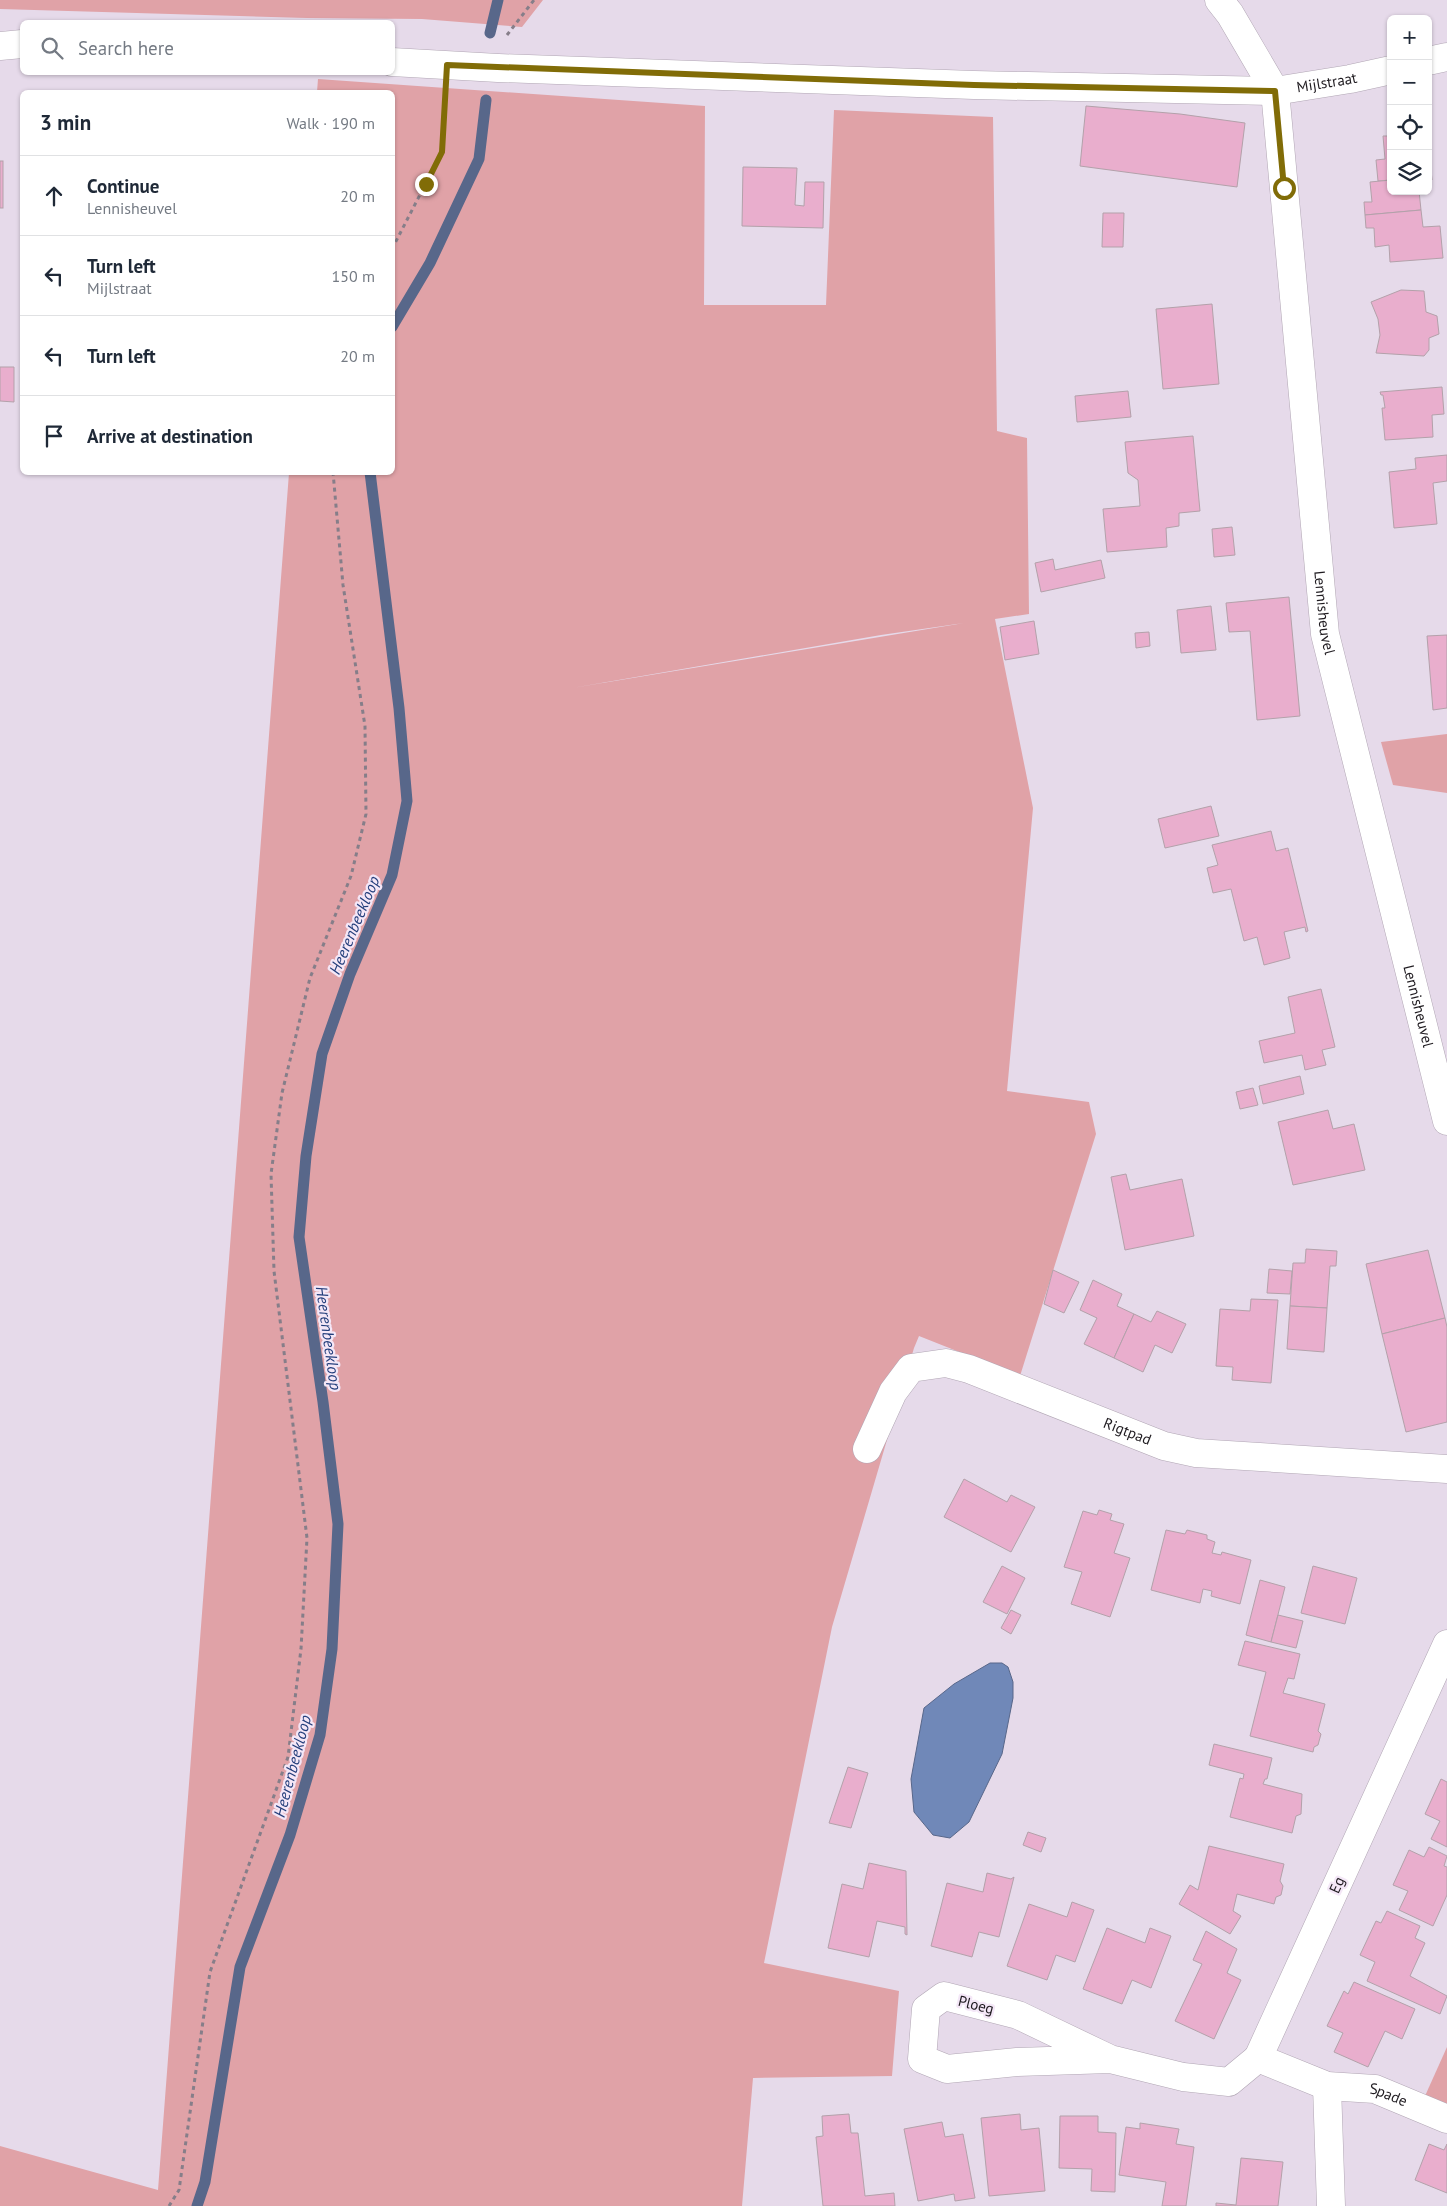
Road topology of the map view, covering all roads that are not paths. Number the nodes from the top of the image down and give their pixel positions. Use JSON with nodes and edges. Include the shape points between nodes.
{"nodes":[{"id":1,"x":1219,"y":0,"type":"edge"},
{"id":2,"x":20,"y":44,"type":"edge"},
{"id":3,"x":0,"y":46,"type":"edge"},
{"id":4,"x":1447,"y":57,"type":"edge"},
{"id":5,"x":1432,"y":60,"type":"edge"},
{"id":6,"x":395,"y":62,"type":"edge"},
{"id":7,"x":1387,"y":71,"type":"edge"},
{"id":8,"x":1275,"y":91,"type":"junction"},
{"id":9,"x":1447,"y":1121,"type":"edge"},
{"id":10,"x":867,"y":1449,"type":"dead end"},
{"id":11,"x":1447,"y":1469,"type":"edge"},
{"id":12,"x":1447,"y":1644,"type":"edge"},
{"id":13,"x":1258,"y":2058,"type":"junction"},
{"id":14,"x":1110,"y":2059,"type":"junction"},
{"id":15,"x":1327,"y":2086,"type":"junction"},
{"id":16,"x":1447,"y":2119,"type":"edge"},
{"id":17,"x":1331,"y":2206,"type":"edge"}],
"edges":[{"from":1,"to":8,"type":"street"},
{"from":2,"to":3,"type":"street"},
{"from":4,"to":5,"type":"street"},
{"from":6,"to":8,"type":"street","name":"Mijlstraat","via":[[964,84]]},
{"from":7,"to":8,"type":"street","name":"Mijlstraat"},
{"from":8,"to":9,"type":"street","name":"Lennisheuvel","via":[[1324,634]]},
{"from":10,"to":11,"type":"street","name":"Rigtpad","via":[[893,1392],[911,1368],[946,1363],[969,1369],[1164,1446],[1188,1451]]},
{"from":12,"to":13,"type":"street","name":"Eg"},
{"from":13,"to":14,"type":"street","name":"Ploeg","via":[[1229,2082],[1183,2077]]},
{"from":13,"to":15,"type":"street"},
{"from":14,"to":14,"type":"street","name":"Ploeg","via":[[1017,2062],[947,2070],[922,2059],[926,2009],[944,1996],[1018,2015]]},
{"from":15,"to":16,"type":"street","name":"Spade","via":[[1375,2089]]},
{"from":15,"to":17,"type":"street"}]}
